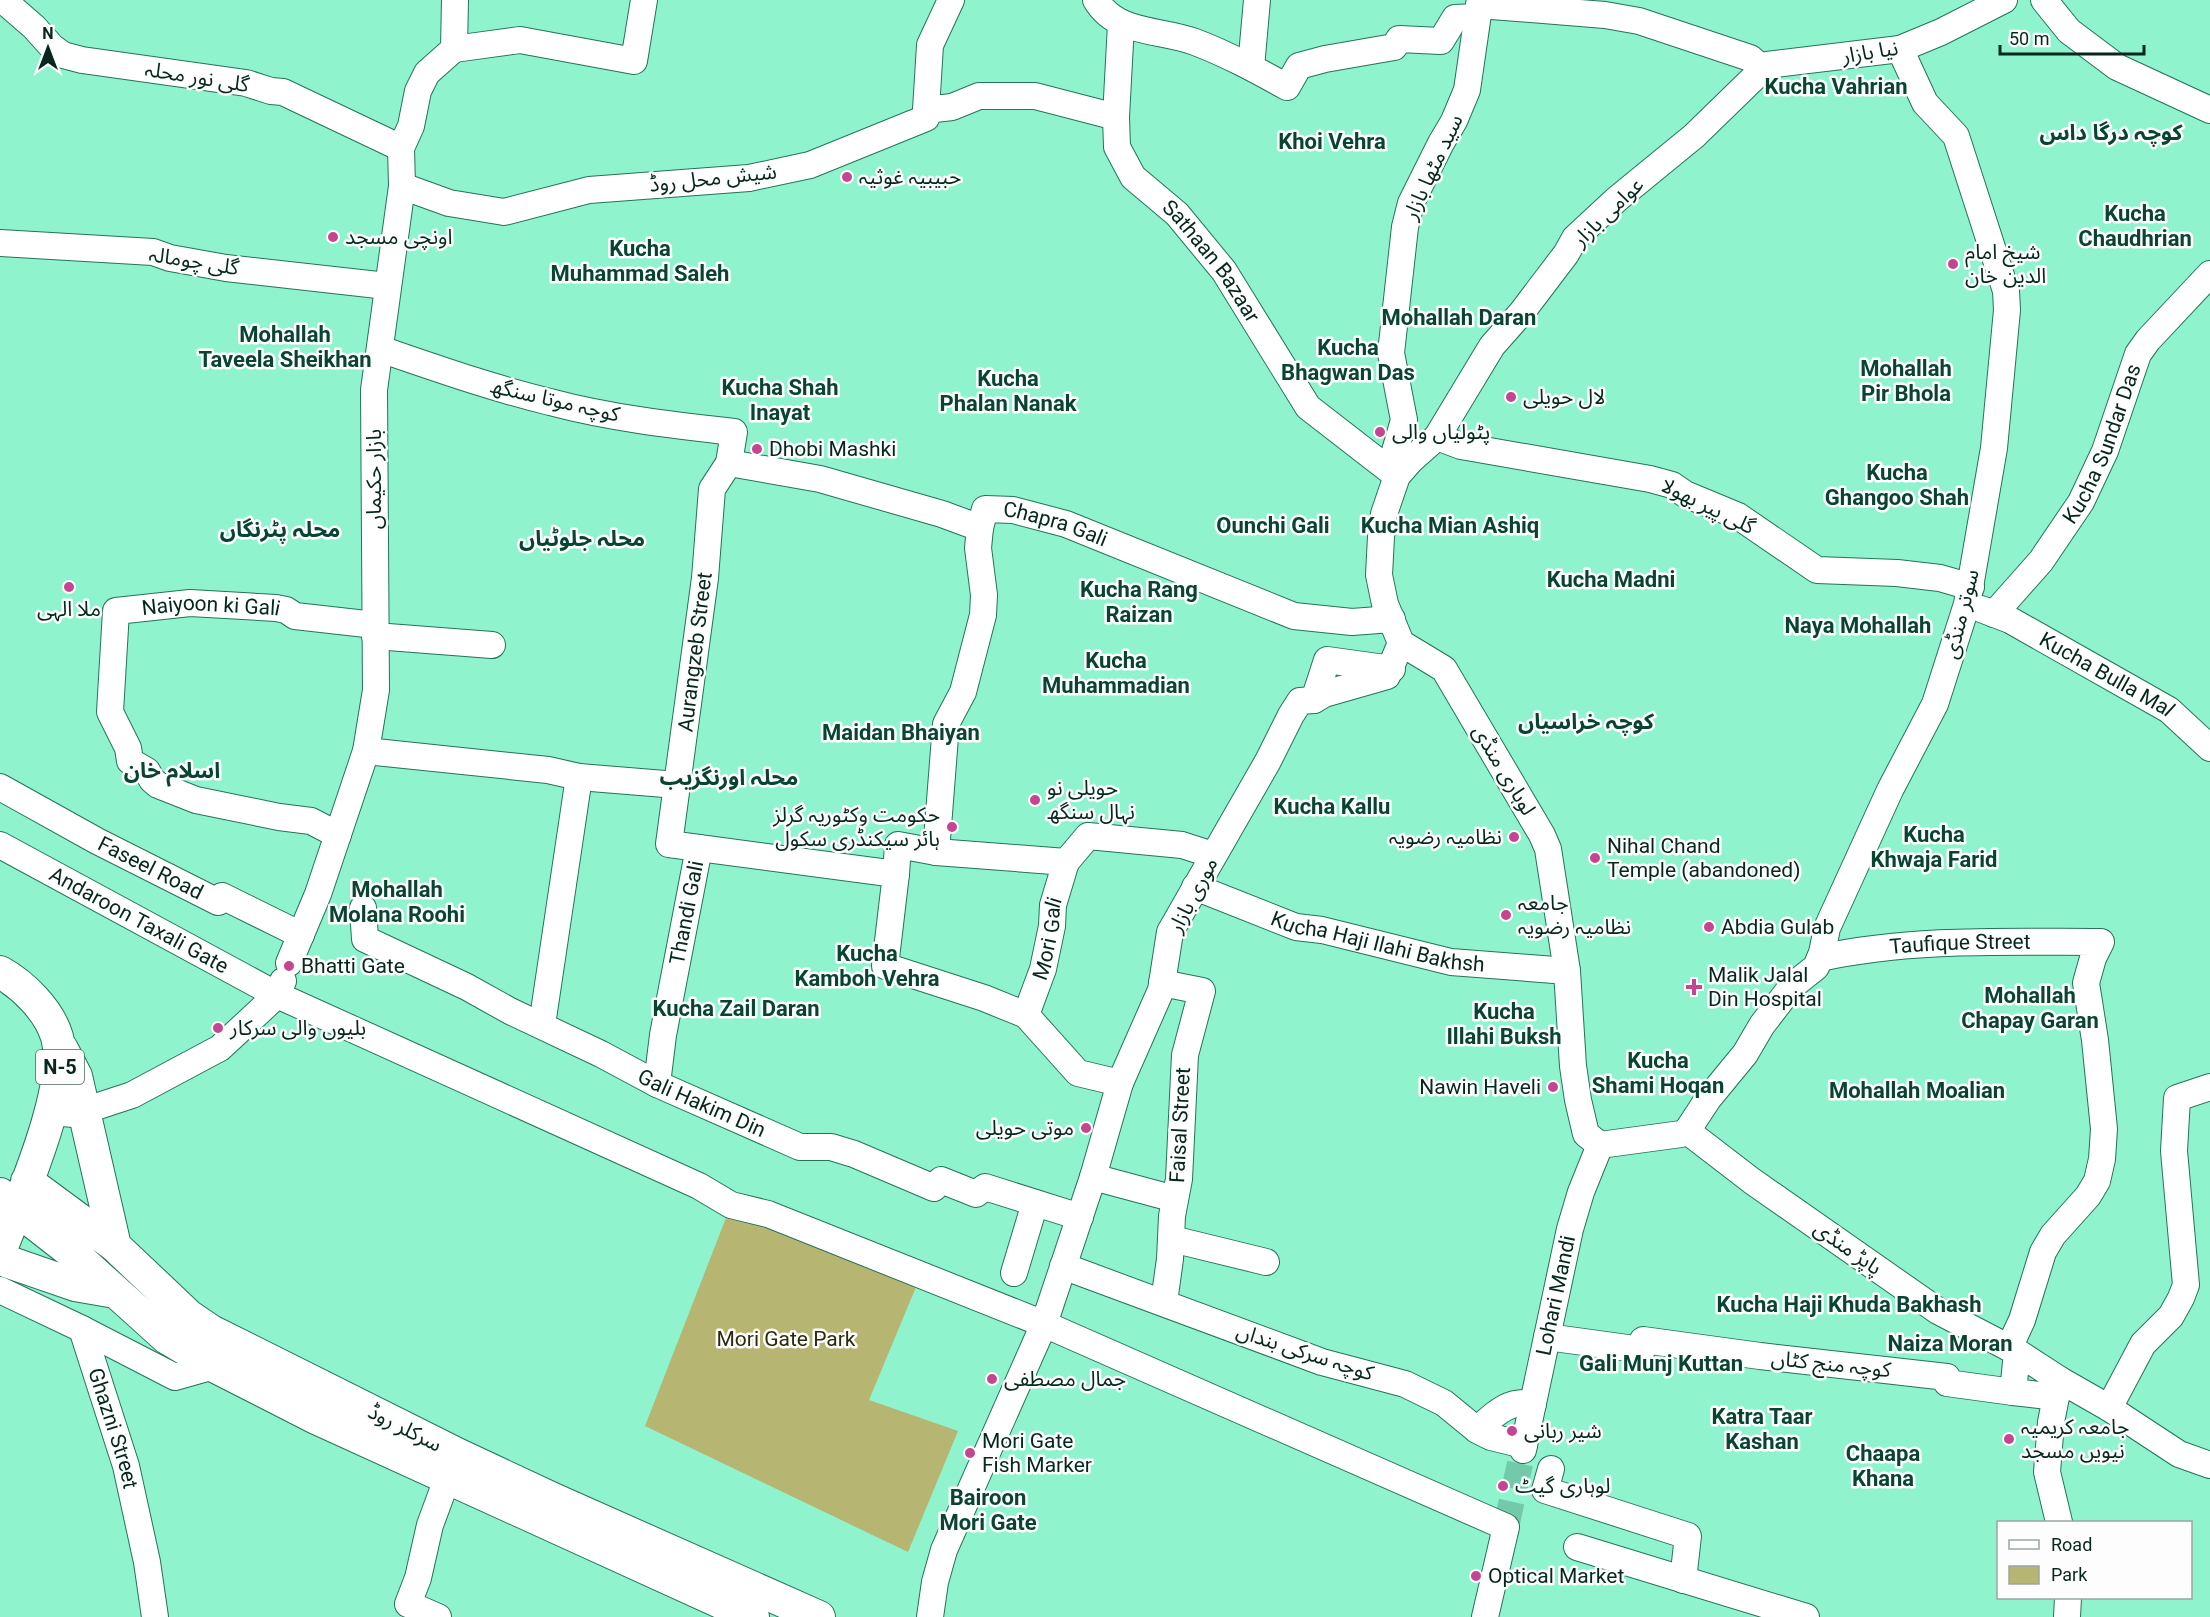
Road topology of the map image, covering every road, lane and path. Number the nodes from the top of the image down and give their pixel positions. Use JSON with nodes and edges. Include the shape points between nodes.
{"nodes":[{"id":1,"x":3,"y":0,"type":"edge"},
{"id":2,"x":455,"y":0,"type":"edge"},
{"id":3,"x":644,"y":0,"type":"edge"},
{"id":4,"x":951,"y":0,"type":"edge"},
{"id":5,"x":1096,"y":0,"type":"edge"},
{"id":6,"x":1257,"y":0,"type":"edge"},
{"id":7,"x":2004,"y":0,"type":"edge"},
{"id":8,"x":2044,"y":0,"type":"edge"},
{"id":9,"x":1479,"y":7,"type":"edge"},
{"id":10,"x":1121,"y":24,"type":"junction"},
{"id":11,"x":454,"y":49,"type":"junction"},
{"id":12,"x":1900,"y":49,"type":"junction"},
{"id":13,"x":1251,"y":68,"type":"junction"},
{"id":14,"x":1763,"y":69,"type":"junction"},
{"id":15,"x":926,"y":110,"type":"junction"},
{"id":16,"x":2210,"y":110,"type":"edge"},
{"id":17,"x":1116,"y":117,"type":"junction"},
{"id":18,"x":401,"y":147,"type":"junction"},
{"id":19,"x":402,"y":186,"type":"junction"},
{"id":20,"x":0,"y":243,"type":"edge"},
{"id":21,"x":2210,"y":274,"type":"edge"},
{"id":22,"x":387,"y":286,"type":"junction"},
{"id":23,"x":380,"y":349,"type":"junction"},
{"id":24,"x":1437,"y":437,"type":"junction"},
{"id":25,"x":729,"y":463,"type":"junction"},
{"id":26,"x":1397,"y":476,"type":"junction"},
{"id":27,"x":980,"y":528,"type":"junction"},
{"id":28,"x":1969,"y":596,"type":"junction"},
{"id":29,"x":1994,"y":614,"type":"junction"},
{"id":30,"x":1392,"y":618,"type":"junction"},
{"id":31,"x":375,"y":631,"type":"junction"},
{"id":32,"x":1401,"y":643,"type":"junction"},
{"id":33,"x":492,"y":645,"type":"dead end"},
{"id":34,"x":2210,"y":748,"type":"edge"},
{"id":35,"x":366,"y":751,"type":"junction"},
{"id":36,"x":579,"y":777,"type":"junction"},
{"id":37,"x":677,"y":785,"type":"junction"},
{"id":38,"x":0,"y":787,"type":"edge"},
{"id":39,"x":338,"y":835,"type":"junction"},
{"id":40,"x":0,"y":845,"type":"edge"},
{"id":41,"x":699,"y":848,"type":"junction"},
{"id":42,"x":936,"y":852,"type":"junction"},
{"id":43,"x":1213,"y":855,"type":"junction"},
{"id":44,"x":1066,"y":862,"type":"junction"},
{"id":45,"x":896,"y":874,"type":"junction"},
{"id":46,"x":1195,"y":887,"type":"junction"},
{"id":47,"x":363,"y":908,"type":"dead end"},
{"id":48,"x":301,"y":935,"type":"junction"},
{"id":49,"x":1820,"y":958,"type":"junction"},
{"id":50,"x":1567,"y":971,"type":"junction"},
{"id":51,"x":0,"y":972,"type":"edge"},
{"id":52,"x":1162,"y":983,"type":"junction"},
{"id":53,"x":277,"y":995,"type":"junction"},
{"id":54,"x":1026,"y":1015,"type":"junction"},
{"id":55,"x":542,"y":1025,"type":"junction"},
{"id":56,"x":57,"y":1037,"type":"junction"},
{"id":57,"x":1120,"y":1083,"type":"junction"},
{"id":58,"x":657,"y":1084,"type":"junction"},
{"id":59,"x":2210,"y":1088,"type":"edge"},
{"id":60,"x":85,"y":1111,"type":"junction"},
{"id":61,"x":50,"y":1112,"type":"junction"},
{"id":62,"x":1687,"y":1131,"type":"junction"},
{"id":63,"x":1600,"y":1145,"type":"junction"},
{"id":64,"x":1093,"y":1177,"type":"junction"},
{"id":65,"x":15,"y":1195,"type":"edge"},
{"id":66,"x":1175,"y":1199,"type":"junction"},
{"id":67,"x":1035,"y":1203,"type":"junction"},
{"id":68,"x":1080,"y":1217,"type":"junction"},
{"id":69,"x":1172,"y":1239,"type":"junction"},
{"id":70,"x":115,"y":1246,"type":"junction"},
{"id":71,"x":0,"y":1252,"type":"edge"},
{"id":72,"x":0,"y":1259,"type":"edge"},
{"id":73,"x":1266,"y":1262,"type":"dead end"},
{"id":74,"x":1063,"y":1266,"type":"junction"},
{"id":75,"x":1014,"y":1273,"type":"dead end"},
{"id":76,"x":0,"y":1290,"type":"edge"},
{"id":77,"x":115,"y":1292,"type":"junction"},
{"id":78,"x":1164,"y":1302,"type":"junction"},
{"id":79,"x":1044,"y":1324,"type":"junction"},
{"id":80,"x":82,"y":1329,"type":"junction"},
{"id":81,"x":1547,"y":1337,"type":"junction"},
{"id":82,"x":2013,"y":1350,"type":"junction"},
{"id":83,"x":214,"y":1366,"type":"junction"},
{"id":84,"x":2058,"y":1389,"type":"junction"},
{"id":85,"x":2013,"y":1392,"type":"junction"},
{"id":86,"x":1533,"y":1404,"type":"junction"},
{"id":87,"x":2109,"y":1408,"type":"junction"},
{"id":88,"x":1477,"y":1430,"type":"junction"},
{"id":89,"x":1523,"y":1448,"type":"joint"},
{"id":90,"x":2210,"y":1465,"type":"edge"},
{"id":91,"x":1551,"y":1469,"type":"dead end"},
{"id":92,"x":447,"y":1479,"type":"junction"},
{"id":93,"x":2059,"y":1521,"type":"edge"},
{"id":94,"x":1577,"y":1547,"type":"dead end"},
{"id":95,"x":1683,"y":1580,"type":"junction"},
{"id":96,"x":2068,"y":1599,"type":"edge"},
{"id":97,"x":402,"y":1611,"type":"edge"},
{"id":98,"x":155,"y":1617,"type":"edge"},
{"id":99,"x":438,"y":1617,"type":"edge"},
{"id":100,"x":753,"y":1617,"type":"edge"},
{"id":101,"x":819,"y":1617,"type":"edge"},
{"id":102,"x":930,"y":1617,"type":"edge"},
{"id":103,"x":1485,"y":1617,"type":"edge"},
{"id":104,"x":1806,"y":1617,"type":"edge"},
{"id":105,"x":2067,"y":1617,"type":"edge"}],
"edges":[{"from":1,"to":18,"type":"street","name":"گلی نور محلہ","via":[[63,55],[283,92]]},
{"from":2,"to":11,"type":"street"},
{"from":3,"to":11,"type":"street","via":[[634,61],[520,40]]},
{"from":4,"to":15,"type":"street","via":[[930,45]]},
{"from":5,"to":10,"type":"street","via":[[1102,11]]},
{"from":6,"to":13,"type":"street"},
{"from":7,"to":12,"type":"street","name":"نیا بازار"},
{"from":8,"to":16,"type":"street","via":[[2069,31],[2117,68]]},
{"from":9,"to":13,"type":"street","via":[[1455,18],[1441,41],[1399,39],[1394,47],[1325,58],[1299,66],[1287,87]]},
{"from":9,"to":14,"type":"street","via":[[1605,15],[1639,21],[1750,58]]},
{"from":9,"to":26,"type":"street","name":"سید مٹھا بازار","via":[[1467,90],[1411,202],[1405,227],[1391,353],[1404,420],[1393,458]]},
{"from":10,"to":13,"type":"street","via":[[1194,41]]},
{"from":10,"to":17,"type":"street","name":"Sathaan Bazaar"},
{"from":11,"to":18,"type":"street","name":"بازار حکیماں","via":[[427,73]]},
{"from":12,"to":14,"type":"street","name":"نیا بازار","via":[[1767,65]]},
{"from":12,"to":28,"type":"street","name":"سوتر منڈی","via":[[1925,103],[1956,136],[2006,291],[1994,448]]},
{"from":14,"to":24,"type":"street","name":"عوامی بازار","via":[[1694,136],[1575,238],[1492,346]]},
{"from":15,"to":17,"type":"street","via":[[952,107],[979,96],[1035,96]]},
{"from":15,"to":19,"type":"street","name":"شیش محل روڈ","via":[[926,118],[810,165],[749,178],[589,190],[504,212],[449,203]]},
{"from":17,"to":26,"type":"street","name":"Sathaan Bazaar","via":[[1117,147],[1133,177],[1177,214],[1224,271],[1308,406]]},
{"from":18,"to":19,"type":"street","name":"بازار حکیماں"},
{"from":19,"to":22,"type":"street","name":"بازار حکیماں"},
{"from":20,"to":22,"type":"street","name":"گلی چومالہ","via":[[153,252],[226,268]]},
{"from":21,"to":29,"type":"street","name":"Kucha Sundar Das","via":[[2142,349],[2105,451],[2081,502],[2040,561]]},
{"from":22,"to":23,"type":"street","name":"بازار حکیماں"},
{"from":23,"to":25,"type":"street","name":"کوچہ موتا سنگھ","via":[[552,403],[734,432]]},
{"from":23,"to":31,"type":"street","name":"بازار حکیماں","via":[[374,390]]},
{"from":24,"to":26,"type":"street"},
{"from":24,"to":28,"type":"street","name":"گلی پیر بھولا","via":[[1461,446],[1672,485],[1738,516],[1817,570],[1940,578]]},
{"from":25,"to":27,"type":"street","name":"Chapra Gali","via":[[820,479]]},
{"from":25,"to":37,"type":"street","name":"Aurangzeb Street","via":[[712,489],[705,579]]},
{"from":26,"to":30,"type":"street","via":[[1384,514],[1379,575]]},
{"from":27,"to":30,"type":"street","name":"Chapra Gali","via":[[985,509],[1013,510],[1066,524],[1294,616],[1352,622]]},
{"from":27,"to":42,"type":"street","via":[[983,615],[963,692],[946,724]]},
{"from":28,"to":29,"type":"street","name":"گلی پیر بھولا"},
{"from":28,"to":49,"type":"street","name":"سوتر منڈی","via":[[1935,704],[1890,789],[1827,928]]},
{"from":29,"to":34,"type":"street","name":"Kucha Bulla Mal","via":[[2169,710]]},
{"from":30,"to":32,"type":"street"},
{"from":31,"to":33,"type":"street","name":"Naiyoon ki Gali"},
{"from":31,"to":35,"type":"street","name":"بازار حکیماں","via":[[376,690]]},
{"from":31,"to":39,"type":"street","name":"Naiyoon ki Gali","via":[[295,616],[276,608],[190,603],[116,611],[110,712],[128,748],[130,761],[147,771],[158,785],[196,800],[312,821]]},
{"from":32,"to":43,"type":"street","name":"موری بازار","via":[[1387,676],[1300,701]]},
{"from":32,"to":50,"type":"street","name":"لوہاری منڈی","via":[[1444,669],[1542,835],[1548,849]]},
{"from":35,"to":36,"type":"street","via":[[548,770]]},
{"from":35,"to":39,"type":"street","name":"بازار حکیماں"},
{"from":36,"to":37,"type":"street"},
{"from":36,"to":55,"type":"street"},
{"from":37,"to":41,"type":"street","name":"Aurangzeb Street","via":[[669,844]]},
{"from":38,"to":48,"type":"street","name":"Faseel Road","via":[[158,873],[218,902],[222,896]]},
{"from":39,"to":48,"type":"street","name":"بازار حکیماں"},
{"from":40,"to":53,"type":"street","name":"Andaroon Taxali Gate"},
{"from":41,"to":45,"type":"street"},
{"from":41,"to":58,"type":"street","name":"Thandi Gali"},
{"from":42,"to":44,"type":"street"},
{"from":42,"to":45,"type":"street","via":[[898,845]]},
{"from":43,"to":44,"type":"street","via":[[1182,845],[1088,836]]},
{"from":43,"to":46,"type":"street","name":"موری بازار"},
{"from":44,"to":54,"type":"street","name":"Mori Gali","via":[[1053,904],[1043,969]]},
{"from":45,"to":54,"type":"street","via":[[885,966]]},
{"from":46,"to":50,"type":"street","name":"Kucha Haji Ilahi Bakhsh","via":[[1296,927],[1451,962]]},
{"from":46,"to":52,"type":"street","name":"موری بازار","via":[[1170,932]]},
{"from":47,"to":55,"type":"street","name":"Gali Hakim Din","via":[[365,939]]},
{"from":48,"to":53,"type":"street","name":"بازار حکیماں"},
{"from":49,"to":62,"type":"street","name":"سوتر منڈی","via":[[1762,1025]]},
{"from":49,"to":82,"type":"street","name":"Taufique Street","via":[[1864,949],[1950,942],[2101,942],[2086,983],[2104,1129],[2102,1159],[2097,1181],[2088,1196],[2043,1252]]},
{"from":50,"to":63,"type":"street","name":"لوہاری منڈی","via":[[1578,1100],[1586,1134]]},
{"from":51,"to":56,"type":"main road","number":"N-5","via":[[36,1003]]},
{"from":52,"to":57,"type":"street","name":"موری بازار"},
{"from":52,"to":66,"type":"street","name":"Faisal Street","via":[[1202,991],[1185,1054]]},
{"from":53,"to":60,"type":"street","via":[[219,1048],[149,1087]]},
{"from":53,"to":79,"type":"street","name":"Andaroon Taxali Gate","via":[[731,1205],[768,1214]]},
{"from":54,"to":57,"type":"street","via":[[1078,1073]]},
{"from":55,"to":58,"type":"street","name":"Gali Hakim Din"},
{"from":56,"to":60,"type":"main road","via":[[76,1076]]},
{"from":56,"to":61,"type":"main road","number":"N-5","via":[[60,1070]]},
{"from":57,"to":64,"type":"street","name":"موری بازار"},
{"from":58,"to":67,"type":"street","name":"Gali Hakim Din","via":[[800,1147],[831,1147],[934,1188],[941,1180],[976,1194],[985,1187]]},
{"from":59,"to":87,"type":"street","via":[[2177,1098],[2174,1152],[2186,1285],[2171,1316],[2143,1344]]},
{"from":60,"to":61,"type":"street","via":[[68,1115]]},
{"from":60,"to":70,"type":"main road"},
{"from":61,"to":65,"type":"main road","number":"N-5"},
{"from":62,"to":63,"type":"street"},
{"from":62,"to":82,"type":"street","name":"پاپڑ منڈی","via":[[1938,1311]]},
{"from":63,"to":81,"type":"street","name":"Lohari Mandi","via":[[1570,1229]]},
{"from":64,"to":66,"type":"street"},
{"from":64,"to":68,"type":"street","name":"موری بازار"},
{"from":65,"to":70,"type":"main road","name":"سرکلر روڈ"},
{"from":65,"to":71,"type":"main road","number":"N-5"},
{"from":65,"to":77,"type":"main road","name":"سرکلر روڈ"},
{"from":66,"to":69,"type":"street","name":"Faisal Street"},
{"from":67,"to":68,"type":"street","name":"Gali Hakim Din"},
{"from":67,"to":75,"type":"street"},
{"from":68,"to":74,"type":"street","name":"موری بازار"},
{"from":69,"to":73,"type":"street"},
{"from":69,"to":78,"type":"street","name":"Faisal Street"},
{"from":70,"to":101,"type":"main road","name":"سرکلر روڈ","via":[[189,1316],[211,1331],[459,1455]]},
{"from":72,"to":77,"type":"main road","via":[[75,1285]]},
{"from":74,"to":78,"type":"street","name":"کوچہ سرکی بنداں"},
{"from":74,"to":79,"type":"street","name":"موری بازار"},
{"from":76,"to":80,"type":"street"},
{"from":77,"to":83,"type":"main road","name":"سرکلر روڈ","via":[[167,1338]]},
{"from":78,"to":88,"type":"street","name":"کوچہ سرکی بنداں","via":[[1322,1362],[1406,1384],[1444,1403]]},
{"from":79,"to":102,"type":"street","name":"موری بازار","via":[[944,1550]]},
{"from":79,"to":103,"type":"street","name":"Andaroon Taxali Gate","via":[[1506,1527]]},
{"from":80,"to":83,"type":"street","via":[[175,1377]]},
{"from":80,"to":98,"type":"street","name":"Ghazni Street","via":[[126,1466]]},
{"from":81,"to":85,"type":"street","name":"کوچہ منج کٹاں","via":[[1642,1350],[1643,1340],[1947,1377],[1947,1383]]},
{"from":81,"to":86,"type":"street","name":"Lohari Mandi"},
{"from":82,"to":84,"type":"street","name":"پاپڑ منڈی"},
{"from":82,"to":85,"type":"street"},
{"from":83,"to":92,"type":"main road","name":"سرکلر روڈ"},
{"from":84,"to":85,"type":"street"},
{"from":84,"to":87,"type":"street"},
{"from":84,"to":93,"type":"street","via":[[2047,1472]]},
{"from":86,"to":88,"type":"street","via":[[1523,1402],[1500,1410]]},
{"from":86,"to":89,"type":"street","name":"Lohari Mandi"},
{"from":87,"to":90,"type":"street","via":[[2179,1454]]},
{"from":88,"to":89,"type":"street","name":"کوچہ سرکی بنداں"},
{"from":91,"to":95,"type":"street","via":[[1545,1490],[1688,1536]]},
{"from":92,"to":97,"type":"street","via":[[430,1525],[418,1578]]},
{"from":92,"to":100,"type":"main road","name":"سرکلر روڈ"},
{"from":94,"to":95,"type":"street"},
{"from":95,"to":104,"type":"street"},
{"from":96,"to":105,"type":"street"},
{"from":97,"to":99,"type":"street"}]}
